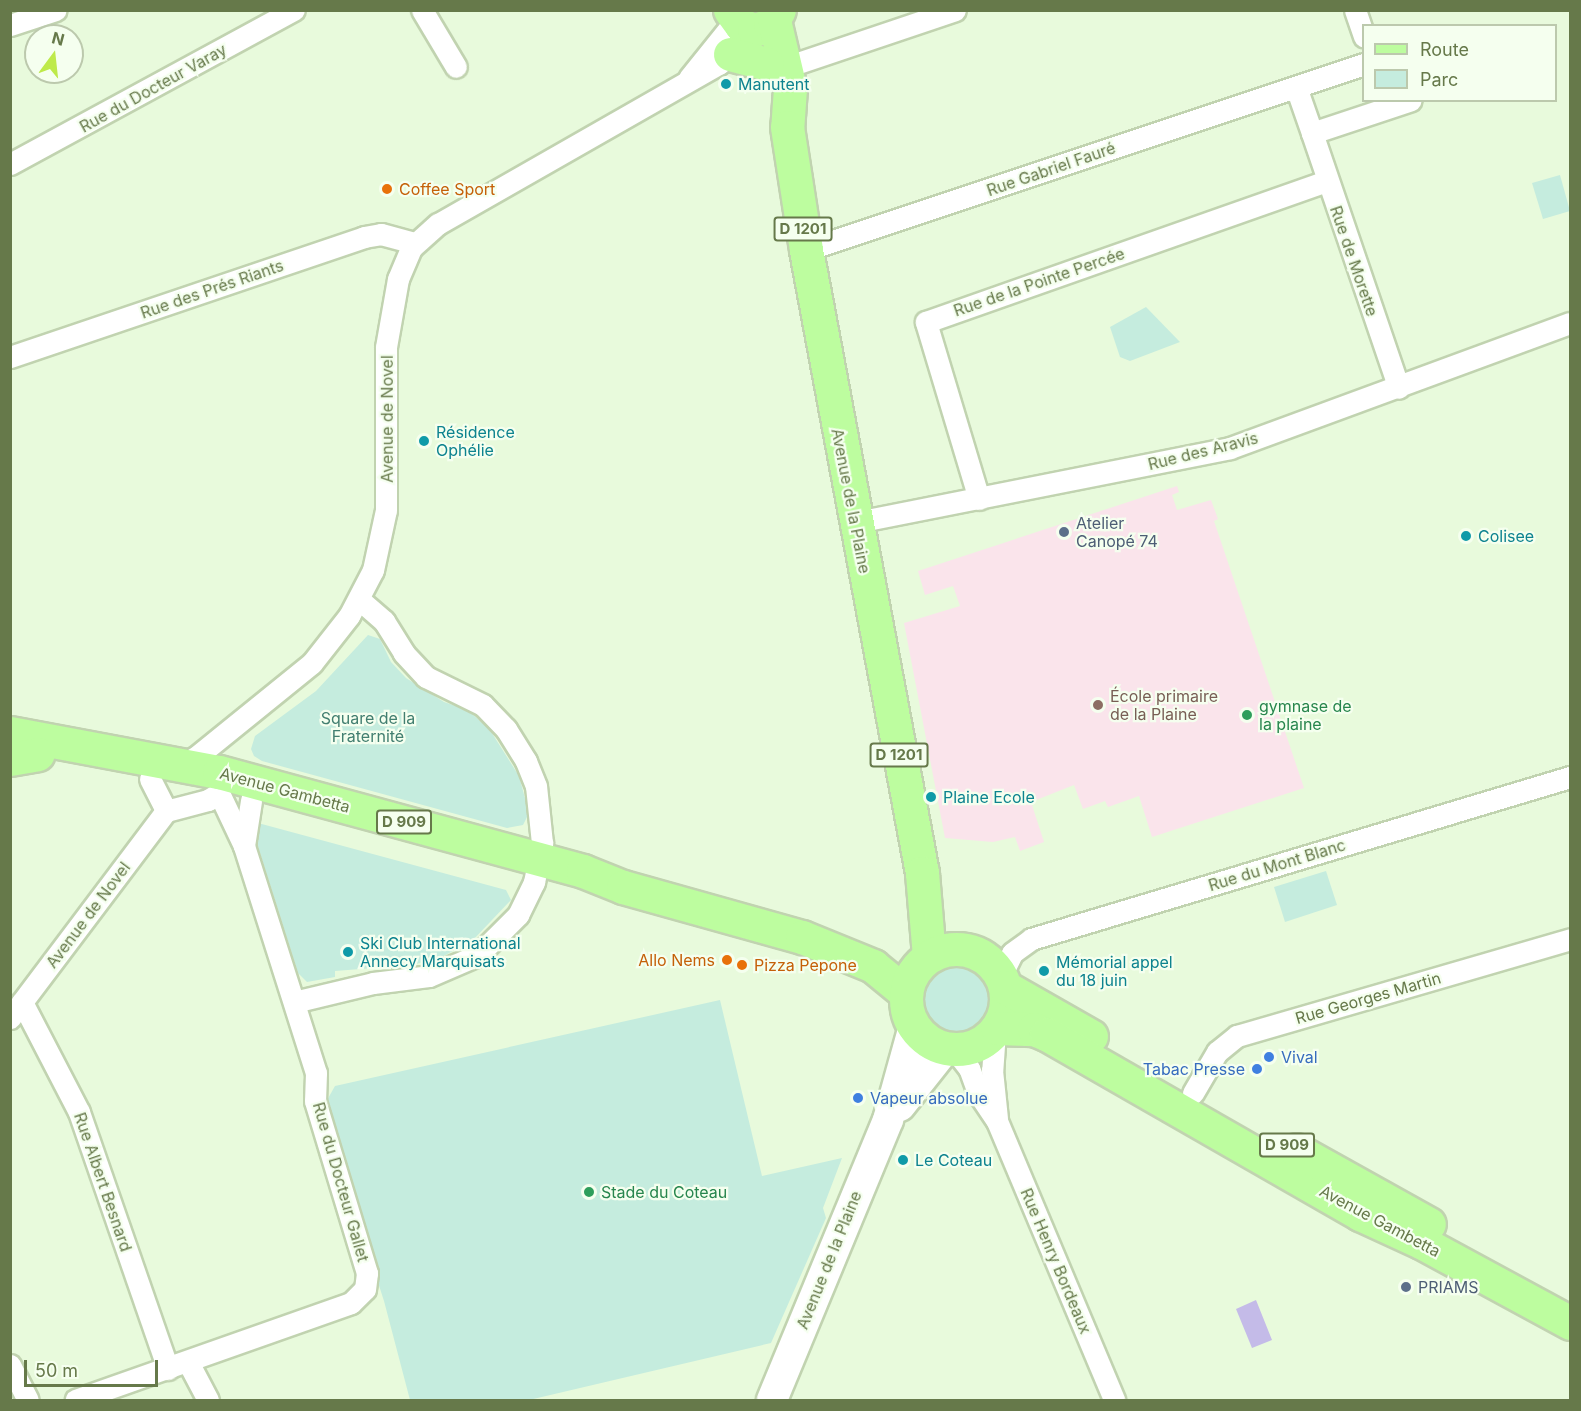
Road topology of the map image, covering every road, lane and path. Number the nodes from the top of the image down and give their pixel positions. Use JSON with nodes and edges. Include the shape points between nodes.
{"nodes":[{"id":1,"x":56,"y":10,"type":"edge"},
{"id":2,"x":294,"y":10,"type":"edge"},
{"id":3,"x":955,"y":10,"type":"edge"},
{"id":4,"x":1355,"y":10,"type":"edge"},
{"id":5,"x":430,"y":14,"type":"edge"},
{"id":6,"x":761,"y":18,"type":"edge"},
{"id":7,"x":10,"y":25,"type":"edge"},
{"id":8,"x":1362,"y":30,"type":"edge"},
{"id":9,"x":730,"y":54,"type":"junction"},
{"id":10,"x":777,"y":65,"type":"junction"},
{"id":11,"x":1362,"y":65,"type":"edge"},
{"id":12,"x":456,"y":67,"type":"dead end"},
{"id":13,"x":689,"y":78,"type":"junction"},
{"id":14,"x":1296,"y":87,"type":"junction"},
{"id":15,"x":1405,"y":102,"type":"edge"},
{"id":16,"x":1312,"y":133,"type":"junction"},
{"id":17,"x":10,"y":164,"type":"edge"},
{"id":18,"x":1327,"y":181,"type":"junction"},
{"id":19,"x":415,"y":243,"type":"junction"},
{"id":20,"x":806,"y":250,"type":"junction"},
{"id":21,"x":1570,"y":323,"type":"edge"},
{"id":22,"x":10,"y":357,"type":"edge"},
{"id":23,"x":1399,"y":388,"type":"junction"},
{"id":24,"x":979,"y":499,"type":"junction"},
{"id":25,"x":856,"y":522,"type":"junction"},
{"id":26,"x":359,"y":599,"type":"junction"},
{"id":27,"x":10,"y":718,"type":"edge"},
{"id":28,"x":22,"y":745,"type":"edge"},
{"id":29,"x":182,"y":764,"type":"junction"},
{"id":30,"x":1570,"y":777,"type":"edge"},
{"id":31,"x":150,"y":779,"type":"junction"},
{"id":32,"x":219,"y":794,"type":"junction"},
{"id":33,"x":251,"y":801,"type":"junction"},
{"id":34,"x":166,"y":811,"type":"junction"},
{"id":35,"x":244,"y":846,"type":"junction"},
{"id":36,"x":537,"y":868,"type":"junction"},
{"id":37,"x":922,"y":873,"type":"junction"},
{"id":38,"x":802,"y":937,"type":"junction"},
{"id":39,"x":1570,"y":939,"type":"edge"},
{"id":40,"x":976,"y":953,"type":"junction"},
{"id":41,"x":927,"y":958,"type":"junction"},
{"id":42,"x":1003,"y":981,"type":"junction"},
{"id":43,"x":906,"y":993,"type":"junction"},
{"id":44,"x":294,"y":1002,"type":"junction"},
{"id":45,"x":16,"y":1010,"type":"edge"},
{"id":46,"x":914,"y":1026,"type":"junction"},
{"id":47,"x":996,"y":1030,"type":"junction"},
{"id":48,"x":950,"y":1049,"type":"junction"},
{"id":49,"x":1193,"y":1093,"type":"junction"},
{"id":50,"x":888,"y":1120,"type":"junction"},
{"id":51,"x":997,"y":1121,"type":"junction"},
{"id":52,"x":1570,"y":1300,"type":"edge"},
{"id":53,"x":1570,"y":1323,"type":"edge"},
{"id":54,"x":188,"y":1362,"type":"junction"},
{"id":55,"x":10,"y":1365,"type":"edge"},
{"id":56,"x":168,"y":1369,"type":"junction"},
{"id":57,"x":28,"y":1401,"type":"edge"},
{"id":58,"x":76,"y":1401,"type":"edge"},
{"id":59,"x":208,"y":1401,"type":"edge"},
{"id":60,"x":772,"y":1401,"type":"edge"},
{"id":61,"x":1114,"y":1401,"type":"edge"}],
"edges":[{"from":1,"to":7,"type":"street"},
{"from":2,"to":17,"type":"street","name":"Rue du Docteur Varay"},
{"from":3,"to":10,"type":"street"},
{"from":4,"to":8,"type":"street"},
{"from":5,"to":12,"type":"street"},
{"from":6,"to":9,"type":"street","name":"Avenue de Novel"},
{"from":6,"to":10,"type":"main road","name":"Avenue de la Plaine","number":"D 1201"},
{"from":6,"to":13,"type":"street","name":"Avenue de Novel"},
{"from":9,"to":10,"type":"main road"},
{"from":9,"to":13,"type":"street","name":"Avenue de Novel","via":[[719,64]]},
{"from":10,"to":20,"type":"main road","name":"Avenue de la Plaine","number":"D 1201","via":[[790,88],[787,128]]},
{"from":11,"to":14,"type":"street"},
{"from":13,"to":19,"type":"street","name":"Avenue de Novel","via":[[438,224]]},
{"from":14,"to":16,"type":"street","name":"Rue de Morette"},
{"from":14,"to":20,"type":"street","name":"Rue Gabriel Fauré"},
{"from":15,"to":16,"type":"street"},
{"from":16,"to":18,"type":"street","name":"Rue de Morette"},
{"from":18,"to":23,"type":"street","name":"Rue de Morette"},
{"from":18,"to":24,"type":"street","name":"Rue de la Pointe Percée","via":[[926,322]]},
{"from":19,"to":22,"type":"street","name":"Rue des Prés Riants","via":[[381,234],[364,237]]},
{"from":19,"to":26,"type":"street","name":"Avenue de Novel","via":[[398,279],[386,347],[384,527],[373,570]]},
{"from":20,"to":25,"type":"main road","name":"Avenue de la Plaine","number":"D 1201"},
{"from":21,"to":23,"type":"street","name":"Rue des Aravis"},
{"from":23,"to":24,"type":"street","name":"Rue des Aravis","via":[[1230,448]]},
{"from":24,"to":25,"type":"street","name":"Rue des Aravis"},
{"from":25,"to":37,"type":"main road","name":"Avenue de la Plaine","number":"D 1201"},
{"from":26,"to":29,"type":"street","name":"Avenue de Novel","via":[[312,663],[196,758]]},
{"from":26,"to":36,"type":"street","via":[[384,621],[414,666],[434,683],[483,705],[514,740],[531,772],[540,804]]},
{"from":27,"to":28,"type":"main road"},
{"from":28,"to":29,"type":"main road","name":"Avenue Gambetta","number":"D 909"},
{"from":28,"to":31,"type":"main road","name":"Avenue Gambetta","number":"D 909"},
{"from":29,"to":36,"type":"main road","name":"Avenue Gambetta","number":"D 909"},
{"from":30,"to":42,"type":"street","name":"Rue du Mont Blanc","via":[[1031,939],[1012,953]]},
{"from":31,"to":32,"type":"main road","name":"Avenue Gambetta","number":"D 909"},
{"from":31,"to":34,"type":"street"},
{"from":32,"to":33,"type":"main road","name":"Avenue Gambetta","number":"D 909"},
{"from":32,"to":34,"type":"street"},
{"from":32,"to":35,"type":"street","name":"Rue du Docteur Gallet"},
{"from":33,"to":35,"type":"street","name":"Rue du Docteur Gallet"},
{"from":33,"to":36,"type":"main road","name":"Avenue Gambetta","number":"D 909"},
{"from":34,"to":45,"type":"street","name":"Avenue de Novel"},
{"from":35,"to":44,"type":"street","name":"Rue du Docteur Gallet"},
{"from":36,"to":38,"type":"main road","name":"Avenue Gambetta","number":"D 909","via":[[623,887]]},
{"from":36,"to":44,"type":"street","via":[[509,927],[489,947],[465,962],[415,979],[373,982]]},
{"from":37,"to":40,"type":"main road","name":"Avenue de la Plaine","number":"D 1201","via":[[944,916]]},
{"from":37,"to":41,"type":"main road","name":"Avenue de la Plaine","number":"D 1201"},
{"from":38,"to":41,"type":"main road","name":"Avenue Gambetta","number":"D 909"},
{"from":38,"to":43,"type":"main road","name":"Avenue Gambetta","number":"D 909","via":[[873,966]]},
{"from":39,"to":49,"type":"street","name":"Rue Georges Martin","via":[[1237,1036],[1217,1052]]},
{"from":40,"to":41,"type":"main road","via":[[957,949]]},
{"from":40,"to":42,"type":"main road"},
{"from":41,"to":43,"type":"main road","via":[[914,972]]},
{"from":42,"to":47,"type":"main road","via":[[1006,1006]]},
{"from":42,"to":49,"type":"main road","name":"Avenue Gambetta","number":"D 909"},
{"from":43,"to":46,"type":"main road"},
{"from":44,"to":54,"type":"street","name":"Rue du Docteur Gallet","via":[[316,1073],[315,1101],[367,1273],[365,1289],[351,1303]]},
{"from":45,"to":56,"type":"street","name":"Rue Albert Besnard","via":[[79,1112]]},
{"from":46,"to":48,"type":"main road","via":[[925,1039]]},
{"from":46,"to":50,"type":"main road","name":"Avenue de la Plaine"},
{"from":47,"to":48,"type":"main road","via":[[972,1047]]},
{"from":47,"to":51,"type":"street","name":"Rue Henry Bordeaux","via":[[992,1070]]},
{"from":47,"to":53,"type":"main road","name":"Avenue Gambetta","number":"D 909","via":[[1034,1029],[1046,1034],[1352,1209]]},
{"from":48,"to":50,"type":"main road","name":"Avenue de la Plaine"},
{"from":48,"to":51,"type":"street","name":"Rue Henry Bordeaux","via":[[969,1068],[978,1094]]},
{"from":49,"to":52,"type":"main road","name":"Avenue Gambetta","number":"D 909"},
{"from":50,"to":60,"type":"main road","name":"Avenue de la Plaine"},
{"from":51,"to":61,"type":"street","name":"Rue Henry Bordeaux"},
{"from":54,"to":56,"type":"street","name":"Rue du Docteur Gallet"},
{"from":54,"to":59,"type":"street"},
{"from":55,"to":57,"type":"street"},
{"from":56,"to":58,"type":"street","name":"Rue du Docteur Gallet"}]}
